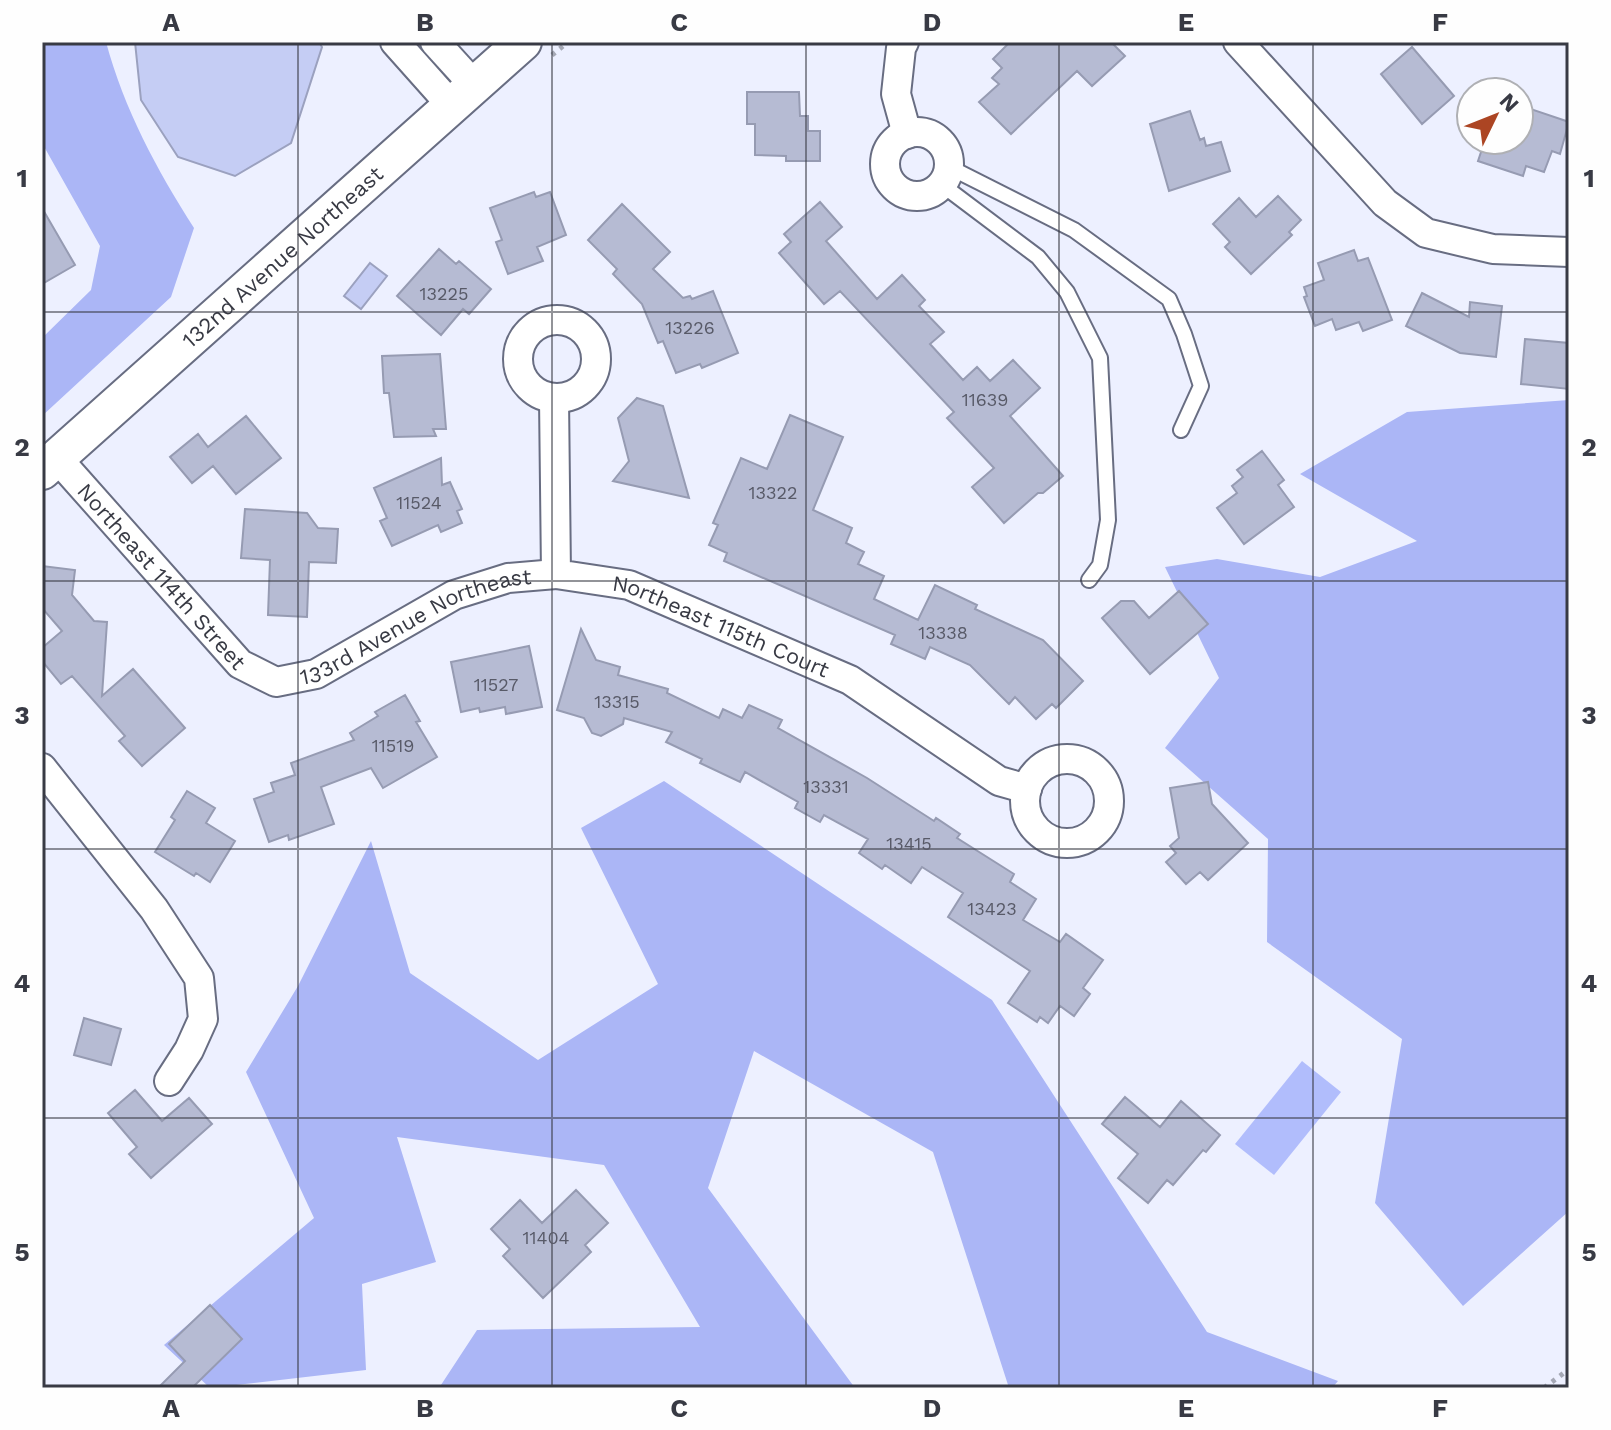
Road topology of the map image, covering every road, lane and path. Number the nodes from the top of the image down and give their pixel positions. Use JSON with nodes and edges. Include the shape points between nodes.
{"nodes":[{"id":1,"x":395,"y":42,"type":"edge"},
{"id":2,"x":435,"y":42,"type":"edge"},
{"id":3,"x":523,"y":42,"type":"edge"},
{"id":4,"x":904,"y":42,"type":"edge"},
{"id":5,"x":1238,"y":42,"type":"edge"},
{"id":6,"x":463,"y":96,"type":"junction"},
{"id":7,"x":907,"y":134,"type":"junction"},
{"id":8,"x":945,"y":176,"type":"junction"},
{"id":9,"x":1569,"y":252,"type":"edge"},
{"id":10,"x":554,"y":398,"type":"dead end"},
{"id":11,"x":1181,"y":430,"type":"dead end"},
{"id":12,"x":50,"y":465,"type":"edge"},
{"id":13,"x":556,"y":574,"type":"junction"},
{"id":14,"x":1089,"y":580,"type":"dead end"},
{"id":15,"x":276,"y":682,"type":"joint"},
{"id":16,"x":42,"y":768,"type":"edge"},
{"id":17,"x":1027,"y":789,"type":"dead end"},
{"id":18,"x":169,"y":1081,"type":"dead end"},
{"id":19,"x":1569,"y":1369,"type":"edge"},
{"id":20,"x":1544,"y":1388,"type":"edge"}],
"edges":[{"from":1,"to":6,"type":"street"},
{"from":2,"to":6,"type":"street"},
{"from":3,"to":6,"type":"street","name":"132nd Avenue Northeast"},
{"from":4,"to":7,"type":"street","via":[[896,94]]},
{"from":5,"to":9,"type":"street","via":[[1385,203],[1426,233],[1493,249]]},
{"from":6,"to":12,"type":"street","name":"132nd Avenue Northeast"},
{"from":7,"to":8,"type":"street","via":[[931,136],[941,144],[948,155]]},
{"from":7,"to":8,"type":"street","via":[[888,150],[886,174],[893,185],[903,193],[927,195]]},
{"from":8,"to":11,"type":"lane","via":[[1074,230],[1169,299],[1201,386]]},
{"from":8,"to":14,"type":"lane","via":[[1038,257],[1067,292],[1100,358],[1108,520],[1100,565]]},
{"from":10,"to":13,"type":"street"},
{"from":12,"to":15,"type":"street","name":"Northeast 114th Street","via":[[240,664]]},
{"from":13,"to":15,"type":"street","name":"133rd Avenue Northeast","via":[[508,578],[454,595],[316,674]]},
{"from":13,"to":17,"type":"street","name":"Northeast 115th Court","via":[[629,585],[850,680],[999,781]]},
{"from":16,"to":18,"type":"street","via":[[154,909],[199,978],[203,1019]]},
{"from":19,"to":20,"type":"path"}]}
